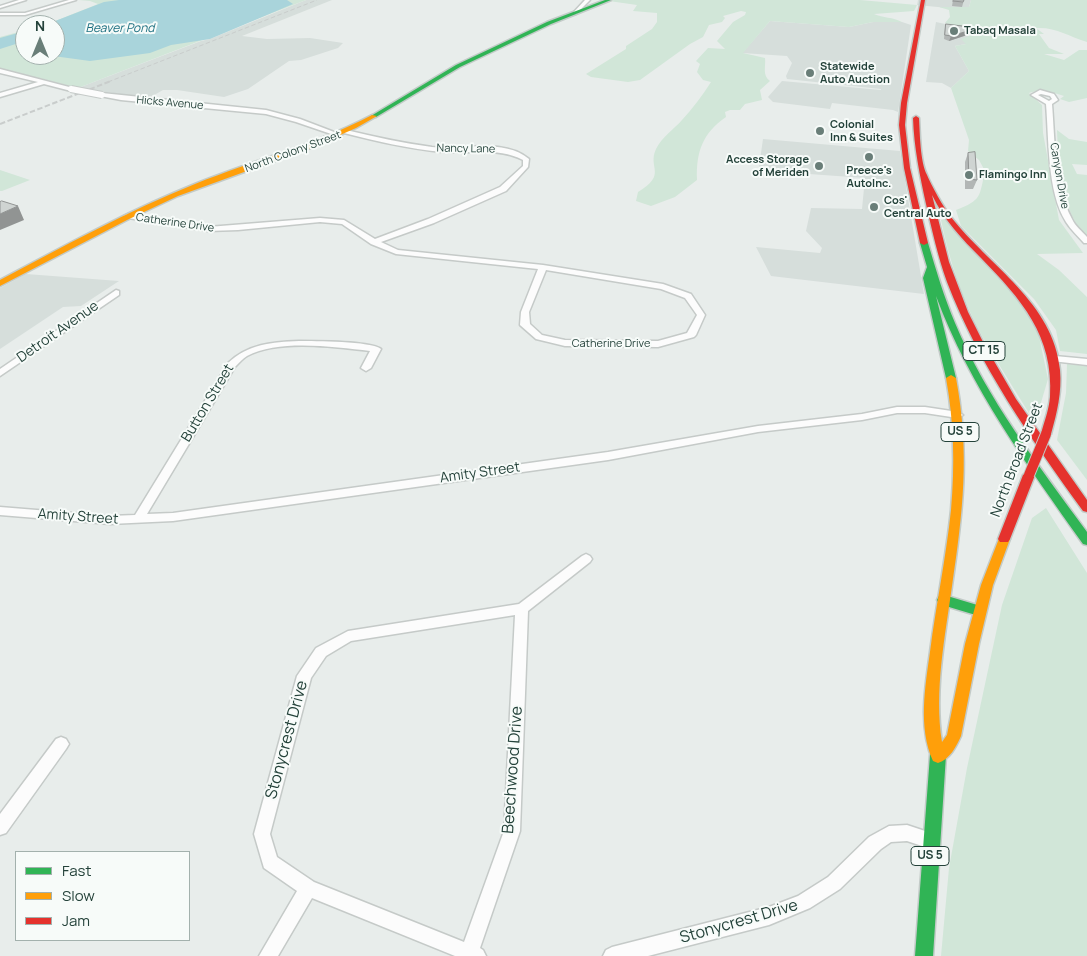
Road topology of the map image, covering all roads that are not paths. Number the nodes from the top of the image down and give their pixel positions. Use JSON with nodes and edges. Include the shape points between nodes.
{"nodes":[{"id":1,"x":24,"y":0,"type":"edge"},
{"id":2,"x":74,"y":0,"type":"edge"},
{"id":3,"x":588,"y":0,"type":"edge"},
{"id":4,"x":609,"y":0,"type":"edge"},
{"id":5,"x":923,"y":0,"type":"edge"},
{"id":6,"x":934,"y":0,"type":"edge"},
{"id":7,"x":0,"y":8,"type":"edge"},
{"id":8,"x":574,"y":13,"type":"junction"},
{"id":9,"x":0,"y":14,"type":"edge"},
{"id":10,"x":924,"y":60,"type":"dead end"},
{"id":11,"x":0,"y":71,"type":"edge"},
{"id":12,"x":43,"y":82,"type":"junction"},
{"id":13,"x":906,"y":87,"type":"junction"},
{"id":14,"x":920,"y":88,"type":"dead end"},
{"id":15,"x":0,"y":95,"type":"edge"},
{"id":16,"x":1050,"y":103,"type":"dead end"},
{"id":17,"x":917,"y":105,"type":"dead end"},
{"id":18,"x":342,"y":134,"type":"junction"},
{"id":19,"x":923,"y":174,"type":"junction"},
{"id":20,"x":128,"y":216,"type":"junction"},
{"id":21,"x":1085,"y":238,"type":"edge"},
{"id":22,"x":374,"y":242,"type":"junction"},
{"id":23,"x":544,"y":267,"type":"junction"},
{"id":24,"x":930,"y":268,"type":"junction"},
{"id":25,"x":0,"y":283,"type":"edge"},
{"id":26,"x":116,"y":293,"type":"dead end"},
{"id":27,"x":376,"y":349,"type":"joint"},
{"id":28,"x":1055,"y":359,"type":"junction"},
{"id":29,"x":1087,"y":362,"type":"edge"},
{"id":30,"x":366,"y":368,"type":"dead end"},
{"id":31,"x":0,"y":373,"type":"edge"},
{"id":32,"x":958,"y":415,"type":"junction"},
{"id":33,"x":1087,"y":508,"type":"edge"},
{"id":34,"x":0,"y":511,"type":"edge"},
{"id":35,"x":138,"y":520,"type":"junction"},
{"id":36,"x":1087,"y":541,"type":"edge"},
{"id":37,"x":586,"y":559,"type":"dead end"},
{"id":38,"x":944,"y":600,"type":"junction"},
{"id":39,"x":522,"y":609,"type":"junction"},
{"id":40,"x":979,"y":611,"type":"junction"},
{"id":41,"x":61,"y":744,"type":"dead end"},
{"id":42,"x":938,"y":756,"type":"junction"},
{"id":43,"x":0,"y":827,"type":"edge"},
{"id":44,"x":931,"y":841,"type":"junction"},
{"id":45,"x":308,"y":888,"type":"junction"},
{"id":46,"x":473,"y":955,"type":"edge"},
{"id":47,"x":268,"y":956,"type":"edge"},
{"id":48,"x":612,"y":956,"type":"edge"},
{"id":49,"x":924,"y":956,"type":"edge"}],
"edges":[{"from":1,"to":7,"type":"street"},
{"from":2,"to":9,"type":"street","via":[[15,15]]},
{"from":3,"to":8,"type":"street"},
{"from":4,"to":8,"type":"main road","name":"North Colony Street"},
{"from":5,"to":13,"type":"main road","number":"US 5"},
{"from":6,"to":10,"type":"main road"},
{"from":8,"to":18,"type":"main road","name":"North Colony Street","via":[[458,66]]},
{"from":11,"to":12,"type":"street","name":"Hicks Avenue"},
{"from":12,"to":15,"type":"street"},
{"from":12,"to":18,"type":"street","name":"Hicks Avenue","bridge":true,"via":[[102,95],[255,110]]},
{"from":13,"to":14,"type":"main road"},
{"from":13,"to":24,"type":"main road","number":"US 5","via":[[902,125],[904,153]]},
{"from":16,"to":21,"type":"street","name":"Canyon Drive","via":[[1055,160],[1064,206],[1070,221]]},
{"from":17,"to":19,"type":"main road","name":"North Broad Street","via":[[916,126]]},
{"from":18,"to":20,"type":"main road","name":"North Colony Street","via":[[202,184]]},
{"from":18,"to":22,"type":"street","name":"Nancy Lane","via":[[445,150],[498,149],[516,152],[526,158],[526,166],[503,189]]},
{"from":19,"to":28,"type":"main road","name":"North Broad Street","via":[[946,217],[1016,288],[1033,310],[1044,328]]},
{"from":19,"to":33,"type":"main road","number":"CT 15","via":[[947,268],[972,329],[1018,410]]},
{"from":20,"to":22,"type":"street","name":"Catherine Drive","via":[[208,228],[320,220],[344,222]]},
{"from":20,"to":25,"type":"main road","name":"North Colony Street"},
{"from":22,"to":23,"type":"street","name":"Catherine Drive","via":[[396,252]]},
{"from":23,"to":23,"type":"street","name":"Catherine Drive","via":[[525,312],[525,326],[538,337],[565,344],[658,344],[691,335],[701,315],[688,296],[663,287]]},
{"from":24,"to":32,"type":"main road","number":"US 5","via":[[927,282]]},
{"from":24,"to":36,"type":"main road","number":"CT 15","via":[[948,319],[983,387],[1024,453]]},
{"from":26,"to":31,"type":"street","name":"Detroit Avenue"},
{"from":27,"to":30,"type":"street"},
{"from":27,"to":35,"type":"street","name":"Button Street","via":[[299,343],[239,355]]},
{"from":28,"to":29,"type":"street"},
{"from":28,"to":40,"type":"main road","name":"North Broad Street","bridge":true,"via":[[1055,400],[1046,434],[997,556]]},
{"from":32,"to":35,"type":"street","name":"Amity Street","via":[[897,410],[758,429],[608,456]]},
{"from":32,"to":38,"type":"main road","number":"US 5","via":[[959,490]]},
{"from":34,"to":35,"type":"street","name":"Amity Street"},
{"from":37,"to":39,"type":"street","name":"Stonycrest Drive"},
{"from":38,"to":40,"type":"main road"},
{"from":38,"to":42,"type":"main road","number":"US 5","via":[[935,667],[932,730]]},
{"from":39,"to":45,"type":"street","name":"Stonycrest Drive","via":[[348,636],[321,652],[304,676],[262,834],[270,862]]},
{"from":39,"to":46,"type":"street","name":"Beechwood Drive","via":[[512,831]]},
{"from":40,"to":42,"type":"main road","name":"North Broad Street","via":[[954,736]]},
{"from":41,"to":43,"type":"street"},
{"from":42,"to":44,"type":"main road","number":"US 5"},
{"from":44,"to":48,"type":"street","name":"Stonycrest Drive","via":[[907,834],[889,834],[874,843],[834,883],[804,902],[769,916]]},
{"from":44,"to":49,"type":"main road","number":"US 5"},
{"from":45,"to":46,"type":"street","name":"Stonycrest Drive"},
{"from":45,"to":47,"type":"street"}]}
